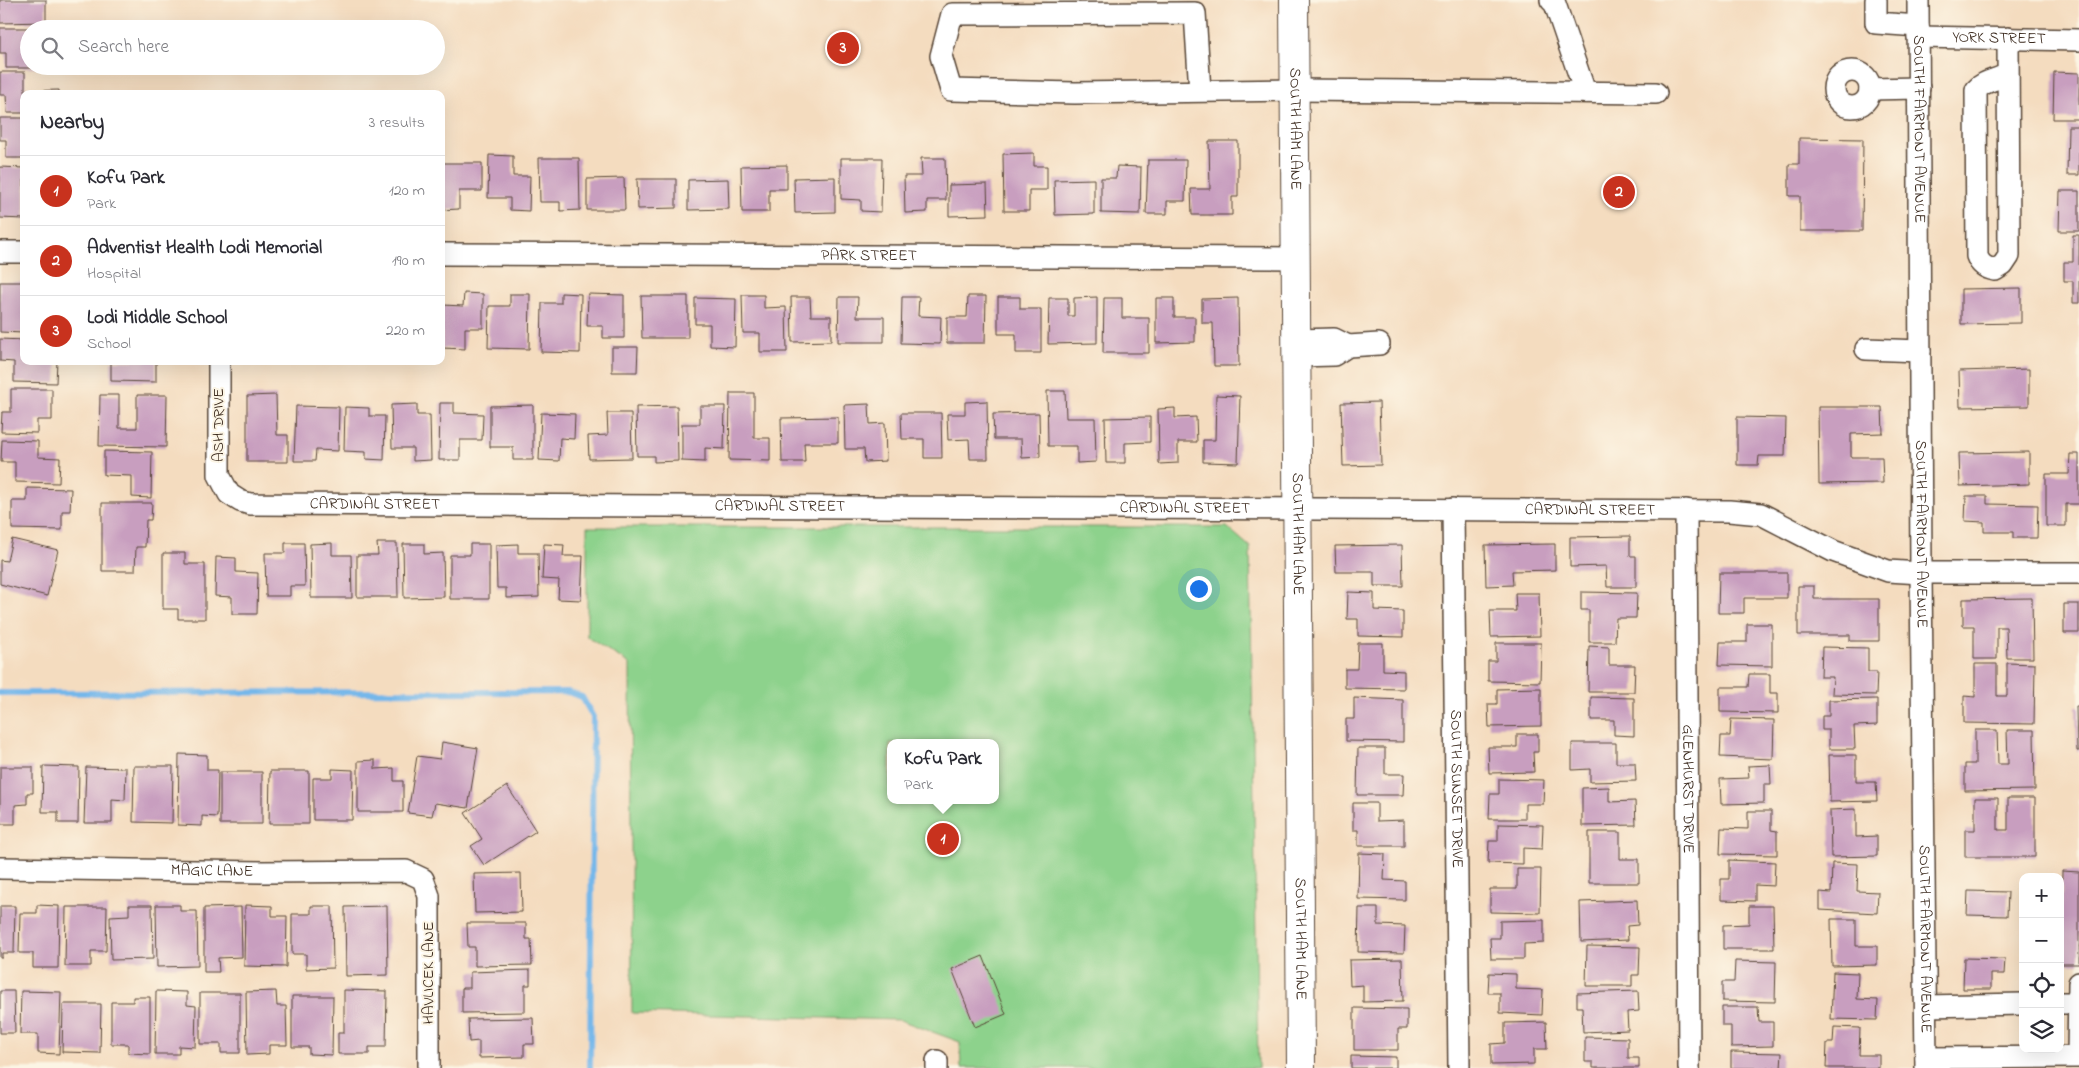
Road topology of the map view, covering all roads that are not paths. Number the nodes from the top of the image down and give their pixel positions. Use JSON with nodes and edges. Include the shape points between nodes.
{"nodes":[{"id":1,"x":1294,"y":0,"type":"edge"},
{"id":2,"x":1550,"y":0,"type":"edge"},
{"id":3,"x":1876,"y":0,"type":"edge"},
{"id":4,"x":1918,"y":0,"type":"edge"},
{"id":5,"x":1918,"y":31,"type":"junction"},
{"id":6,"x":2008,"y":38,"type":"junction"},
{"id":7,"x":2079,"y":40,"type":"edge"},
{"id":8,"x":2007,"y":74,"type":"junction"},
{"id":9,"x":1918,"y":88,"type":"junction"},
{"id":10,"x":1294,"y":90,"type":"junction"},
{"id":11,"x":1827,"y":90,"type":"dead end"},
{"id":12,"x":1200,"y":91,"type":"junction"},
{"id":13,"x":1584,"y":92,"type":"junction"},
{"id":14,"x":1656,"y":93,"type":"dead end"},
{"id":15,"x":0,"y":252,"type":"edge"},
{"id":16,"x":20,"y":252,"type":"edge"},
{"id":17,"x":445,"y":254,"type":"edge"},
{"id":18,"x":1296,"y":258,"type":"junction"},
{"id":19,"x":1378,"y":344,"type":"dead end"},
{"id":20,"x":1297,"y":348,"type":"junction"},
{"id":21,"x":1866,"y":349,"type":"dead end"},
{"id":22,"x":1920,"y":351,"type":"junction"},
{"id":23,"x":219,"y":365,"type":"edge"},
{"id":24,"x":278,"y":504,"type":"joint"},
{"id":25,"x":1452,"y":509,"type":"junction"},
{"id":26,"x":1298,"y":510,"type":"junction"},
{"id":27,"x":1686,"y":510,"type":"junction"},
{"id":28,"x":1921,"y":573,"type":"junction"},
{"id":29,"x":2079,"y":573,"type":"edge"},
{"id":30,"x":0,"y":868,"type":"edge"},
{"id":31,"x":423,"y":879,"type":"joint"},
{"id":32,"x":2072,"y":996,"type":"edge"},
{"id":33,"x":2019,"y":1004,"type":"edge"},
{"id":34,"x":1926,"y":1006,"type":"junction"},
{"id":35,"x":2078,"y":1057,"type":"edge"},
{"id":36,"x":1926,"y":1063,"type":"edge"},
{"id":37,"x":429,"y":1068,"type":"edge"},
{"id":38,"x":1301,"y":1068,"type":"edge"},
{"id":39,"x":1459,"y":1068,"type":"edge"},
{"id":40,"x":1689,"y":1068,"type":"edge"}],
"edges":[{"from":1,"to":10,"type":"main road","name":"SOUTH HAM LANE"},
{"from":2,"to":13,"type":"street","via":[[1555,4]]},
{"from":3,"to":5,"type":"street","name":"YORK STREET","via":[[1876,23]]},
{"from":4,"to":5,"type":"street","name":"SOUTH FAIRMONT AVENUE"},
{"from":5,"to":6,"type":"street","name":"YORK STREET"},
{"from":5,"to":9,"type":"street","name":"SOUTH FAIRMONT AVENUE"},
{"from":6,"to":7,"type":"street","name":"YORK STREET"},
{"from":6,"to":8,"type":"street"},
{"from":8,"to":8,"type":"street","via":[[1982,83],[1976,90],[1977,256],[1979,262],[1995,270],[2009,256]]},
{"from":9,"to":11,"type":"street","via":[[1870,89],[1865,102],[1852,107],[1839,102]]},
{"from":9,"to":22,"type":"street","name":"SOUTH FAIRMONT AVENUE"},
{"from":10,"to":12,"type":"street"},
{"from":10,"to":13,"type":"street"},
{"from":10,"to":18,"type":"main road","name":"SOUTH HAM LANE"},
{"from":12,"to":12,"type":"street","via":[[1195,13],[952,14],[941,56],[951,90],[1075,93]]},
{"from":13,"to":14,"type":"street"},
{"from":15,"to":16,"type":"street"},
{"from":17,"to":18,"type":"street","name":"PARK STREET"},
{"from":18,"to":20,"type":"main road","name":"SOUTH HAM LANE"},
{"from":19,"to":20,"type":"street","via":[[1348,346],[1334,339]]},
{"from":20,"to":26,"type":"main road","name":"SOUTH HAM LANE"},
{"from":21,"to":22,"type":"street"},
{"from":22,"to":28,"type":"street","name":"SOUTH FAIRMONT AVENUE"},
{"from":23,"to":24,"type":"street","name":"ASH DRIVE","via":[[219,475],[229,494],[240,501]]},
{"from":24,"to":26,"type":"street","name":"CARDINAL STREET"},
{"from":25,"to":26,"type":"street","name":"CARDINAL STREET"},
{"from":25,"to":27,"type":"street","name":"CARDINAL STREET"},
{"from":25,"to":39,"type":"street","name":"SOUTH SUNSET DRIVE"},
{"from":26,"to":38,"type":"main road","name":"SOUTH HAM LANE"},
{"from":27,"to":28,"type":"street","name":"CARDINAL STREET","via":[[1761,514],[1833,550],[1888,571]]},
{"from":27,"to":40,"type":"street","name":"GLENHURST DRIVE"},
{"from":28,"to":29,"type":"street","name":"CARDINAL STREET"},
{"from":28,"to":34,"type":"street","name":"SOUTH FAIRMONT AVENUE"},
{"from":30,"to":31,"type":"street","name":"MAGIC LANE","via":[[406,871]]},
{"from":31,"to":37,"type":"street","name":"HAVLICEK LANE","via":[[429,896]]},
{"from":32,"to":35,"type":"street"},
{"from":33,"to":34,"type":"street"},
{"from":34,"to":36,"type":"street","name":"SOUTH FAIRMONT AVENUE"},
{"from":35,"to":36,"type":"street"}]}
